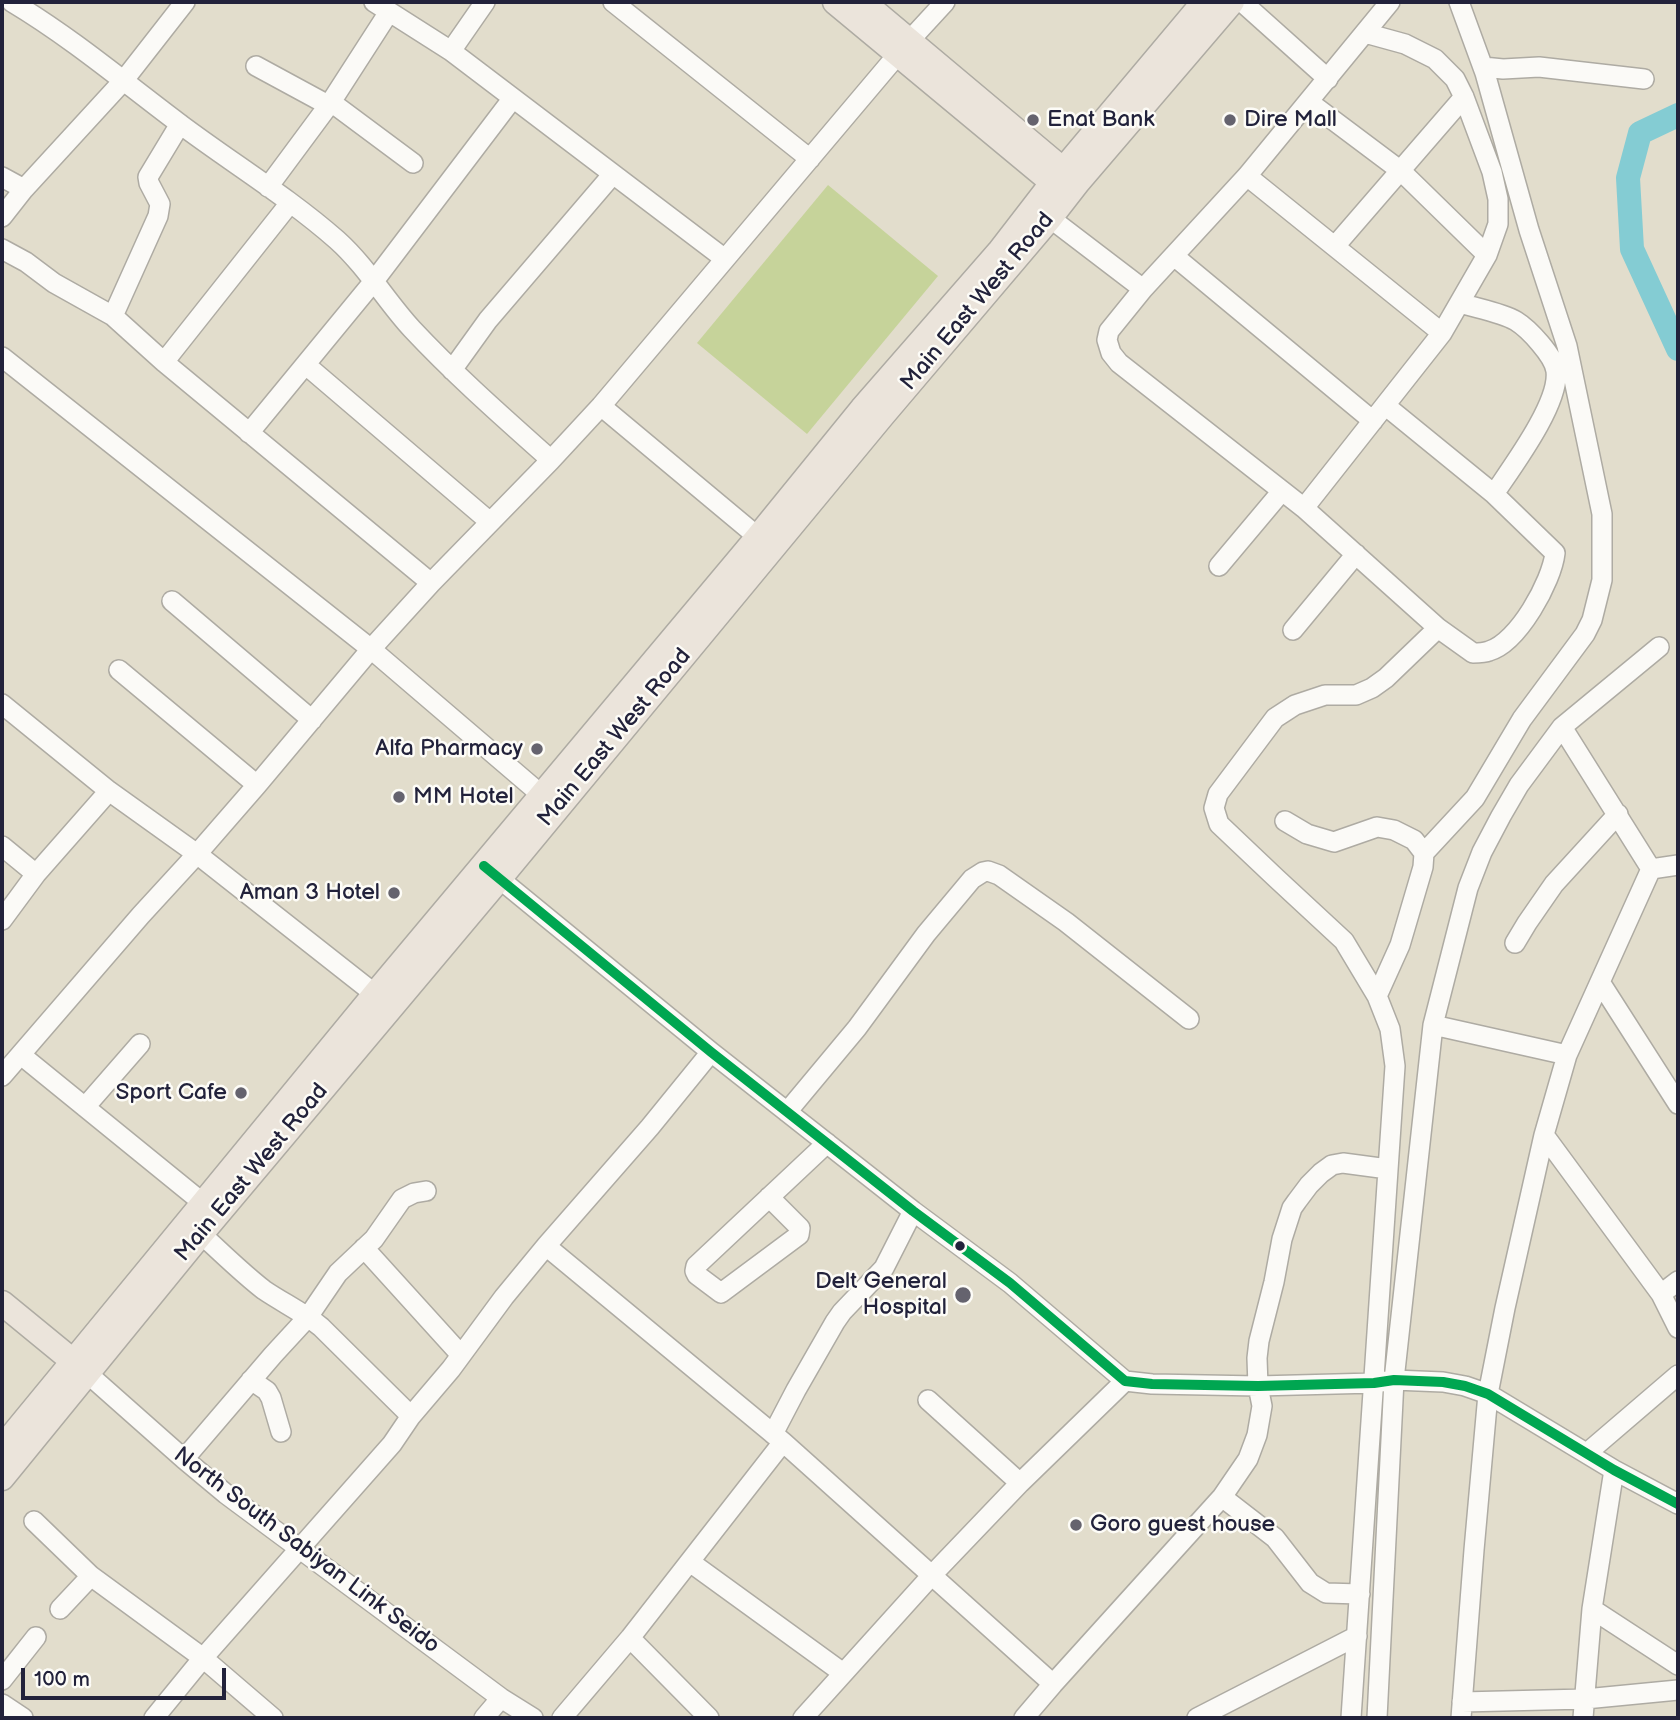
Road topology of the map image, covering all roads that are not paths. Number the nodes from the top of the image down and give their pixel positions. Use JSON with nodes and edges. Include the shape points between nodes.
{"nodes":[{"id":1,"x":12,"y":2,"type":"edge"},
{"id":2,"x":185,"y":2,"type":"edge"},
{"id":3,"x":485,"y":2,"type":"edge"},
{"id":4,"x":612,"y":2,"type":"edge"},
{"id":5,"x":835,"y":2,"type":"edge"},
{"id":6,"x":863,"y":2,"type":"edge"},
{"id":7,"x":945,"y":2,"type":"edge"},
{"id":8,"x":1204,"y":2,"type":"edge"},
{"id":9,"x":1232,"y":2,"type":"edge"},
{"id":10,"x":1242,"y":2,"type":"edge"},
{"id":11,"x":1390,"y":2,"type":"edge"},
{"id":12,"x":1459,"y":2,"type":"edge"},
{"id":13,"x":381,"y":7,"type":"edge"},
{"id":14,"x":1365,"y":33,"type":"junction"},
{"id":15,"x":905,"y":47,"type":"junction"},
{"id":16,"x":451,"y":51,"type":"junction"},
{"id":17,"x":256,"y":66,"type":"dead end"},
{"id":18,"x":1483,"y":68,"type":"junction"},
{"id":19,"x":1328,"y":79,"type":"junction"},
{"id":20,"x":1644,"y":79,"type":"dead end"},
{"id":21,"x":124,"y":80,"type":"junction"},
{"id":22,"x":1464,"y":97,"type":"junction"},
{"id":23,"x":513,"y":98,"type":"junction"},
{"id":24,"x":1309,"y":102,"type":"junction"},
{"id":25,"x":330,"y":103,"type":"junction"},
{"id":26,"x":180,"y":124,"type":"junction"},
{"id":27,"x":810,"y":159,"type":"junction"},
{"id":28,"x":413,"y":163,"type":"dead end"},
{"id":29,"x":1401,"y":171,"type":"junction"},
{"id":30,"x":613,"y":174,"type":"junction"},
{"id":31,"x":1247,"y":176,"type":"junction"},
{"id":32,"x":2,"y":177,"type":"edge"},
{"id":33,"x":1065,"y":182,"type":"junction"},
{"id":34,"x":268,"y":187,"type":"junction"},
{"id":35,"x":24,"y":189,"type":"junction"},
{"id":36,"x":290,"y":203,"type":"junction"},
{"id":37,"x":2,"y":217,"type":"edge"},
{"id":38,"x":1050,"y":218,"type":"junction"},
{"id":39,"x":1335,"y":246,"type":"junction"},
{"id":40,"x":2,"y":249,"type":"edge"},
{"id":41,"x":1174,"y":256,"type":"junction"},
{"id":42,"x":1487,"y":256,"type":"junction"},
{"id":43,"x":1005,"y":258,"type":"junction"},
{"id":44,"x":725,"y":259,"type":"junction"},
{"id":45,"x":374,"y":281,"type":"junction"},
{"id":46,"x":1143,"y":289,"type":"junction"},
{"id":47,"x":1460,"y":303,"type":"junction"},
{"id":48,"x":113,"y":316,"type":"junction"},
{"id":49,"x":1442,"y":333,"type":"junction"},
{"id":50,"x":2,"y":356,"type":"edge"},
{"id":51,"x":164,"y":362,"type":"junction"},
{"id":52,"x":306,"y":365,"type":"junction"},
{"id":53,"x":452,"y":370,"type":"junction"},
{"id":54,"x":601,"y":406,"type":"junction"},
{"id":55,"x":1379,"y":414,"type":"junction"},
{"id":56,"x":249,"y":433,"type":"junction"},
{"id":57,"x":551,"y":460,"type":"junction"},
{"id":58,"x":1282,"y":491,"type":"junction"},
{"id":59,"x":807,"y":492,"type":"junction"},
{"id":60,"x":1494,"y":494,"type":"junction"},
{"id":61,"x":1304,"y":508,"type":"junction"},
{"id":62,"x":490,"y":522,"type":"junction"},
{"id":63,"x":758,"y":537,"type":"junction"},
{"id":64,"x":1356,"y":554,"type":"junction"},
{"id":65,"x":748,"y":563,"type":"junction"},
{"id":66,"x":1219,"y":566,"type":"dead end"},
{"id":67,"x":430,"y":583,"type":"junction"},
{"id":68,"x":172,"y":601,"type":"dead end"},
{"id":69,"x":1438,"y":628,"type":"junction"},
{"id":70,"x":1293,"y":630,"type":"dead end"},
{"id":71,"x":1659,"y":647,"type":"dead end"},
{"id":72,"x":371,"y":649,"type":"junction"},
{"id":73,"x":120,"y":670,"type":"dead end"},
{"id":74,"x":2,"y":704,"type":"edge"},
{"id":75,"x":312,"y":720,"type":"junction"},
{"id":76,"x":1562,"y":727,"type":"junction"},
{"id":77,"x":257,"y":785,"type":"junction"},
{"id":78,"x":109,"y":790,"type":"junction"},
{"id":79,"x":550,"y":802,"type":"junction"},
{"id":80,"x":1618,"y":814,"type":"junction"},
{"id":81,"x":1285,"y":821,"type":"dead end"},
{"id":82,"x":2,"y":846,"type":"edge"},
{"id":83,"x":1424,"y":853,"type":"junction"},
{"id":84,"x":197,"y":854,"type":"junction"},
{"id":85,"x":1678,"y":865,"type":"edge"},
{"id":86,"x":1651,"y":869,"type":"junction"},
{"id":87,"x":491,"y":873,"type":"junction"},
{"id":88,"x":36,"y":874,"type":"junction"},
{"id":89,"x":2,"y":920,"type":"edge"},
{"id":90,"x":1515,"y":943,"type":"dead end"},
{"id":91,"x":1600,"y":982,"type":"junction"},
{"id":92,"x":1377,"y":996,"type":"junction"},
{"id":93,"x":383,"y":1000,"type":"junction"},
{"id":94,"x":1189,"y":1019,"type":"dead end"},
{"id":95,"x":1433,"y":1025,"type":"junction"},
{"id":96,"x":141,"y":1044,"type":"dead end"},
{"id":97,"x":711,"y":1052,"type":"junction"},
{"id":98,"x":21,"y":1055,"type":"junction"},
{"id":99,"x":1567,"y":1055,"type":"junction"},
{"id":100,"x":2,"y":1076,"type":"edge"},
{"id":101,"x":1678,"y":1104,"type":"edge"},
{"id":102,"x":85,"y":1107,"type":"junction"},
{"id":103,"x":787,"y":1112,"type":"junction"},
{"id":104,"x":1544,"y":1135,"type":"junction"},
{"id":105,"x":827,"y":1143,"type":"junction"},
{"id":106,"x":1388,"y":1169,"type":"junction"},
{"id":107,"x":234,"y":1181,"type":"junction"},
{"id":108,"x":426,"y":1191,"type":"dead end"},
{"id":109,"x":769,"y":1197,"type":"junction"},
{"id":110,"x":202,"y":1203,"type":"junction"},
{"id":111,"x":913,"y":1211,"type":"junction"},
{"id":112,"x":201,"y":1234,"type":"junction"},
{"id":113,"x":546,"y":1246,"type":"junction"},
{"id":114,"x":364,"y":1248,"type":"junction"},
{"id":115,"x":1678,"y":1281,"type":"edge"},
{"id":116,"x":1661,"y":1294,"type":"junction"},
{"id":117,"x":2,"y":1303,"type":"edge"},
{"id":118,"x":308,"y":1317,"type":"junction"},
{"id":119,"x":1678,"y":1328,"type":"edge"},
{"id":120,"x":461,"y":1355,"type":"junction"},
{"id":121,"x":80,"y":1367,"type":"junction"},
{"id":122,"x":1678,"y":1375,"type":"edge"},
{"id":123,"x":251,"y":1380,"type":"junction"},
{"id":124,"x":1394,"y":1380,"type":"junction"},
{"id":125,"x":1125,"y":1381,"type":"junction"},
{"id":126,"x":1374,"y":1383,"type":"junction"},
{"id":127,"x":1258,"y":1386,"type":"junction"},
{"id":128,"x":1488,"y":1394,"type":"junction"},
{"id":129,"x":928,"y":1399,"type":"dead end"},
{"id":130,"x":411,"y":1416,"type":"junction"},
{"id":131,"x":281,"y":1432,"type":"dead end"},
{"id":132,"x":778,"y":1438,"type":"junction"},
{"id":133,"x":2,"y":1448,"type":"edge"},
{"id":134,"x":1587,"y":1453,"type":"junction"},
{"id":135,"x":184,"y":1459,"type":"junction"},
{"id":136,"x":1614,"y":1470,"type":"junction"},
{"id":137,"x":2,"y":1478,"type":"edge"},
{"id":138,"x":1020,"y":1483,"type":"junction"},
{"id":139,"x":1222,"y":1497,"type":"junction"},
{"id":140,"x":1678,"y":1504,"type":"edge"},
{"id":141,"x":34,"y":1521,"type":"dead end"},
{"id":142,"x":298,"y":1549,"type":"junction"},
{"id":143,"x":690,"y":1562,"type":"junction"},
{"id":144,"x":932,"y":1575,"type":"junction"},
{"id":145,"x":91,"y":1576,"type":"junction"},
{"id":146,"x":1360,"y":1594,"type":"junction"},
{"id":147,"x":60,"y":1609,"type":"dead end"},
{"id":148,"x":1592,"y":1609,"type":"junction"},
{"id":149,"x":1357,"y":1636,"type":"junction"},
{"id":150,"x":36,"y":1637,"type":"dead end"},
{"id":151,"x":630,"y":1638,"type":"junction"},
{"id":152,"x":203,"y":1658,"type":"junction"},
{"id":153,"x":1678,"y":1665,"type":"edge"},
{"id":154,"x":843,"y":1673,"type":"junction"},
{"id":155,"x":2,"y":1680,"type":"edge"},
{"id":156,"x":1053,"y":1684,"type":"junction"},
{"id":157,"x":1678,"y":1690,"type":"edge"},
{"id":158,"x":501,"y":1699,"type":"junction"},
{"id":159,"x":2,"y":1704,"type":"edge"},
{"id":160,"x":1584,"y":1709,"type":"edge"},
{"id":161,"x":1462,"y":1710,"type":"edge"},
{"id":162,"x":162,"y":1715,"type":"edge"},
{"id":163,"x":23,"y":1718,"type":"edge"},
{"id":164,"x":273,"y":1718,"type":"edge"},
{"id":165,"x":484,"y":1718,"type":"edge"},
{"id":166,"x":533,"y":1718,"type":"edge"},
{"id":167,"x":562,"y":1718,"type":"edge"},
{"id":168,"x":709,"y":1718,"type":"edge"},
{"id":169,"x":803,"y":1718,"type":"edge"},
{"id":170,"x":1024,"y":1718,"type":"edge"},
{"id":171,"x":1197,"y":1718,"type":"edge"},
{"id":172,"x":1351,"y":1718,"type":"edge"},
{"id":173,"x":1377,"y":1718,"type":"edge"}],
"edges":[{"from":1,"to":21,"type":"street"},
{"from":2,"to":21,"type":"street"},
{"from":3,"to":16,"type":"street"},
{"from":4,"to":27,"type":"street"},
{"from":5,"to":15,"type":"main road"},
{"from":6,"to":15,"type":"main road"},
{"from":7,"to":15,"type":"street"},
{"from":8,"to":33,"type":"main road","name":"Main East West Road"},
{"from":9,"to":33,"type":"main road","name":"Main East West Road"},
{"from":10,"to":19,"type":"street"},
{"from":11,"to":14,"type":"street"},
{"from":12,"to":18,"type":"street"},
{"from":13,"to":16,"type":"street"},
{"from":13,"to":25,"type":"street"},
{"from":14,"to":19,"type":"street"},
{"from":14,"to":22,"type":"street","via":[[1405,44],[1435,59],[1455,79]]},
{"from":15,"to":27,"type":"street"},
{"from":15,"to":33,"type":"main road"},
{"from":16,"to":23,"type":"street"},
{"from":17,"to":25,"type":"street"},
{"from":18,"to":20,"type":"street","via":[[1539,67]]},
{"from":18,"to":83,"type":"street","via":[[1567,346],[1602,514],[1602,580],[1585,634],[1521,719],[1475,798]]},
{"from":19,"to":24,"type":"street"},
{"from":21,"to":26,"type":"street"},
{"from":21,"to":35,"type":"street"},
{"from":22,"to":29,"type":"street"},
{"from":22,"to":42,"type":"street","via":[[1498,199],[1498,224]]},
{"from":23,"to":30,"type":"street"},
{"from":23,"to":45,"type":"street"},
{"from":24,"to":29,"type":"street"},
{"from":24,"to":31,"type":"street"},
{"from":25,"to":28,"type":"street"},
{"from":25,"to":34,"type":"street"},
{"from":26,"to":34,"type":"street"},
{"from":26,"to":48,"type":"street","via":[[148,177],[160,204],[158,216]]},
{"from":27,"to":44,"type":"street"},
{"from":29,"to":39,"type":"street"},
{"from":29,"to":42,"type":"street"},
{"from":30,"to":44,"type":"street"},
{"from":30,"to":53,"type":"street","via":[[488,320]]},
{"from":31,"to":39,"type":"street"},
{"from":31,"to":41,"type":"street"},
{"from":32,"to":35,"type":"street"},
{"from":33,"to":38,"type":"main road","name":"Main East West Road"},
{"from":33,"to":43,"type":"main road","name":"Main East West Road"},
{"from":34,"to":36,"type":"street"},
{"from":35,"to":37,"type":"street"},
{"from":36,"to":45,"type":"street","via":[[337,240]]},
{"from":36,"to":51,"type":"street"},
{"from":38,"to":43,"type":"main road","name":"Main East West Road"},
{"from":38,"to":46,"type":"street"},
{"from":39,"to":49,"type":"street"},
{"from":40,"to":48,"type":"street"},
{"from":41,"to":46,"type":"street"},
{"from":41,"to":55,"type":"street"},
{"from":42,"to":47,"type":"street"},
{"from":43,"to":59,"type":"main road","name":"Main East West Road"},
{"from":44,"to":54,"type":"street"},
{"from":45,"to":52,"type":"street"},
{"from":45,"to":53,"type":"street"},
{"from":46,"to":58,"type":"street","via":[[1109,331],[1111,353]]},
{"from":47,"to":49,"type":"street"},
{"from":47,"to":60,"type":"street","via":[[1516,321],[1535,337],[1556,370],[1547,411]]},
{"from":48,"to":51,"type":"street"},
{"from":49,"to":55,"type":"street"},
{"from":50,"to":72,"type":"street"},
{"from":51,"to":56,"type":"street"},
{"from":52,"to":56,"type":"street"},
{"from":52,"to":62,"type":"street"},
{"from":53,"to":57,"type":"street"},
{"from":54,"to":57,"type":"street"},
{"from":54,"to":63,"type":"street"},
{"from":55,"to":60,"type":"street"},
{"from":55,"to":61,"type":"street"},
{"from":56,"to":67,"type":"street"},
{"from":57,"to":62,"type":"street"},
{"from":58,"to":61,"type":"street"},
{"from":58,"to":66,"type":"street"},
{"from":59,"to":63,"type":"main road","name":"Main East West Road"},
{"from":59,"to":65,"type":"main road","name":"Main East West Road"},
{"from":60,"to":69,"type":"street","via":[[1555,553],[1554,566],[1527,617],[1491,651],[1473,653]]},
{"from":61,"to":64,"type":"street"},
{"from":62,"to":67,"type":"street"},
{"from":63,"to":65,"type":"main road","name":"Main East West Road"},
{"from":64,"to":69,"type":"street"},
{"from":64,"to":70,"type":"street"},
{"from":65,"to":79,"type":"main road","name":"Main East West Road"},
{"from":67,"to":72,"type":"street"},
{"from":68,"to":75,"type":"street"},
{"from":69,"to":92,"type":"street","via":[[1372,688],[1356,695],[1325,695],[1275,718],[1218,793],[1213,808],[1219,824],[1344,941]]},
{"from":71,"to":76,"type":"street"},
{"from":72,"to":75,"type":"street"},
{"from":72,"to":79,"type":"street"},
{"from":73,"to":77,"type":"street"},
{"from":74,"to":78,"type":"street"},
{"from":75,"to":77,"type":"street"},
{"from":76,"to":80,"type":"street"},
{"from":76,"to":95,"type":"street","via":[[1519,785],[1482,852],[1468,888]]},
{"from":77,"to":84,"type":"street"},
{"from":78,"to":84,"type":"street"},
{"from":78,"to":88,"type":"street"},
{"from":79,"to":87,"type":"main road","name":"Main East West Road"},
{"from":80,"to":86,"type":"street"},
{"from":80,"to":90,"type":"street","via":[[1555,884]]},
{"from":81,"to":83,"type":"street","via":[[1330,842],[1377,827],[1394,830],[1414,840]]},
{"from":82,"to":88,"type":"street"},
{"from":83,"to":92,"type":"street","via":[[1400,945]]},
{"from":84,"to":93,"type":"street"},
{"from":84,"to":98,"type":"street"},
{"from":85,"to":86,"type":"street"},
{"from":86,"to":91,"type":"street"},
{"from":87,"to":93,"type":"main road","name":"Main East West Road"},
{"from":87,"to":97,"type":"street"},
{"from":88,"to":89,"type":"street"},
{"from":91,"to":99,"type":"street"},
{"from":91,"to":101,"type":"street"},
{"from":92,"to":106,"type":"street","via":[[1390,1029],[1395,1066]]},
{"from":93,"to":107,"type":"main road","name":"Main East West Road"},
{"from":94,"to":103,"type":"street","via":[[1066,922],[999,875],[983,872],[972,878],[926,934]]},
{"from":95,"to":99,"type":"street"},
{"from":95,"to":124,"type":"street"},
{"from":96,"to":102,"type":"street"},
{"from":97,"to":103,"type":"street"},
{"from":97,"to":113,"type":"street"},
{"from":98,"to":100,"type":"street"},
{"from":98,"to":102,"type":"street"},
{"from":99,"to":104,"type":"street"},
{"from":102,"to":110,"type":"street"},
{"from":103,"to":105,"type":"street"},
{"from":104,"to":116,"type":"street"},
{"from":104,"to":128,"type":"street"},
{"from":105,"to":109,"type":"street"},
{"from":105,"to":111,"type":"street"},
{"from":106,"to":126,"type":"street"},
{"from":106,"to":127,"type":"street","via":[[1332,1164],[1292,1208],[1259,1341]]},
{"from":107,"to":110,"type":"main road","name":"Main East West Road"},
{"from":107,"to":112,"type":"main road","name":"Main East West Road"},
{"from":108,"to":114,"type":"street","via":[[402,1199]]},
{"from":109,"to":109,"type":"street","via":[[800,1228],[799,1235],[721,1293],[695,1269]]},
{"from":110,"to":121,"type":"main road","name":"Main East West Road"},
{"from":111,"to":125,"type":"street","via":[[1010,1283]]},
{"from":111,"to":132,"type":"street","via":[[884,1268],[835,1322],[796,1390]]},
{"from":112,"to":118,"type":"street","via":[[260,1287]]},
{"from":112,"to":121,"type":"main road","name":"Main East West Road"},
{"from":113,"to":120,"type":"street"},
{"from":113,"to":132,"type":"street"},
{"from":114,"to":118,"type":"street","via":[[338,1273]]},
{"from":114,"to":120,"type":"street"},
{"from":115,"to":116,"type":"street"},
{"from":116,"to":119,"type":"street"},
{"from":117,"to":121,"type":"main road","name":"North South Sabiyan Link Seido"},
{"from":118,"to":123,"type":"street"},
{"from":118,"to":130,"type":"street"},
{"from":120,"to":130,"type":"street"},
{"from":121,"to":133,"type":"main road","name":"Main East West Road"},
{"from":121,"to":135,"type":"street","name":"North South Sabiyan Link Seido"},
{"from":121,"to":137,"type":"main road","name":"Main East West Road"},
{"from":122,"to":134,"type":"street"},
{"from":123,"to":131,"type":"street","via":[[267,1391]]},
{"from":123,"to":135,"type":"street"},
{"from":124,"to":126,"type":"street"},
{"from":124,"to":128,"type":"street","via":[[1443,1382]]},
{"from":124,"to":173,"type":"street"},
{"from":125,"to":127,"type":"street"},
{"from":125,"to":138,"type":"street"},
{"from":126,"to":127,"type":"street"},
{"from":126,"to":146,"type":"street"},
{"from":127,"to":139,"type":"street","via":[[1262,1406],[1257,1435],[1248,1459]]},
{"from":128,"to":134,"type":"street"},
{"from":128,"to":161,"type":"street"},
{"from":129,"to":138,"type":"street"},
{"from":130,"to":142,"type":"street","via":[[392,1444]]},
{"from":132,"to":143,"type":"street"},
{"from":132,"to":144,"type":"street"},
{"from":134,"to":136,"type":"street"},
{"from":135,"to":142,"type":"street","name":"North South Sabiyan Link Seido"},
{"from":136,"to":140,"type":"street"},
{"from":136,"to":148,"type":"street"},
{"from":138,"to":144,"type":"street"},
{"from":139,"to":146,"type":"street","via":[[1275,1538],[1310,1583],[1326,1593]]},
{"from":139,"to":156,"type":"street"},
{"from":141,"to":145,"type":"street"},
{"from":142,"to":152,"type":"street"},
{"from":142,"to":158,"type":"street","name":"North South Sabiyan Link Seido"},
{"from":143,"to":151,"type":"street"},
{"from":143,"to":154,"type":"street"},
{"from":144,"to":154,"type":"street"},
{"from":144,"to":156,"type":"street"},
{"from":145,"to":147,"type":"street"},
{"from":145,"to":152,"type":"street"},
{"from":146,"to":149,"type":"street"},
{"from":148,"to":153,"type":"street"},
{"from":148,"to":160,"type":"street"},
{"from":149,"to":171,"type":"street"},
{"from":149,"to":172,"type":"street"},
{"from":150,"to":155,"type":"street"},
{"from":151,"to":167,"type":"street"},
{"from":151,"to":168,"type":"street"},
{"from":152,"to":162,"type":"street"},
{"from":152,"to":164,"type":"street"},
{"from":154,"to":169,"type":"street"},
{"from":156,"to":170,"type":"street"},
{"from":157,"to":160,"type":"street"},
{"from":158,"to":165,"type":"street"},
{"from":158,"to":166,"type":"street","name":"North South Sabiyan Link Seido"},
{"from":159,"to":163,"type":"street"},
{"from":160,"to":161,"type":"street"}]}
